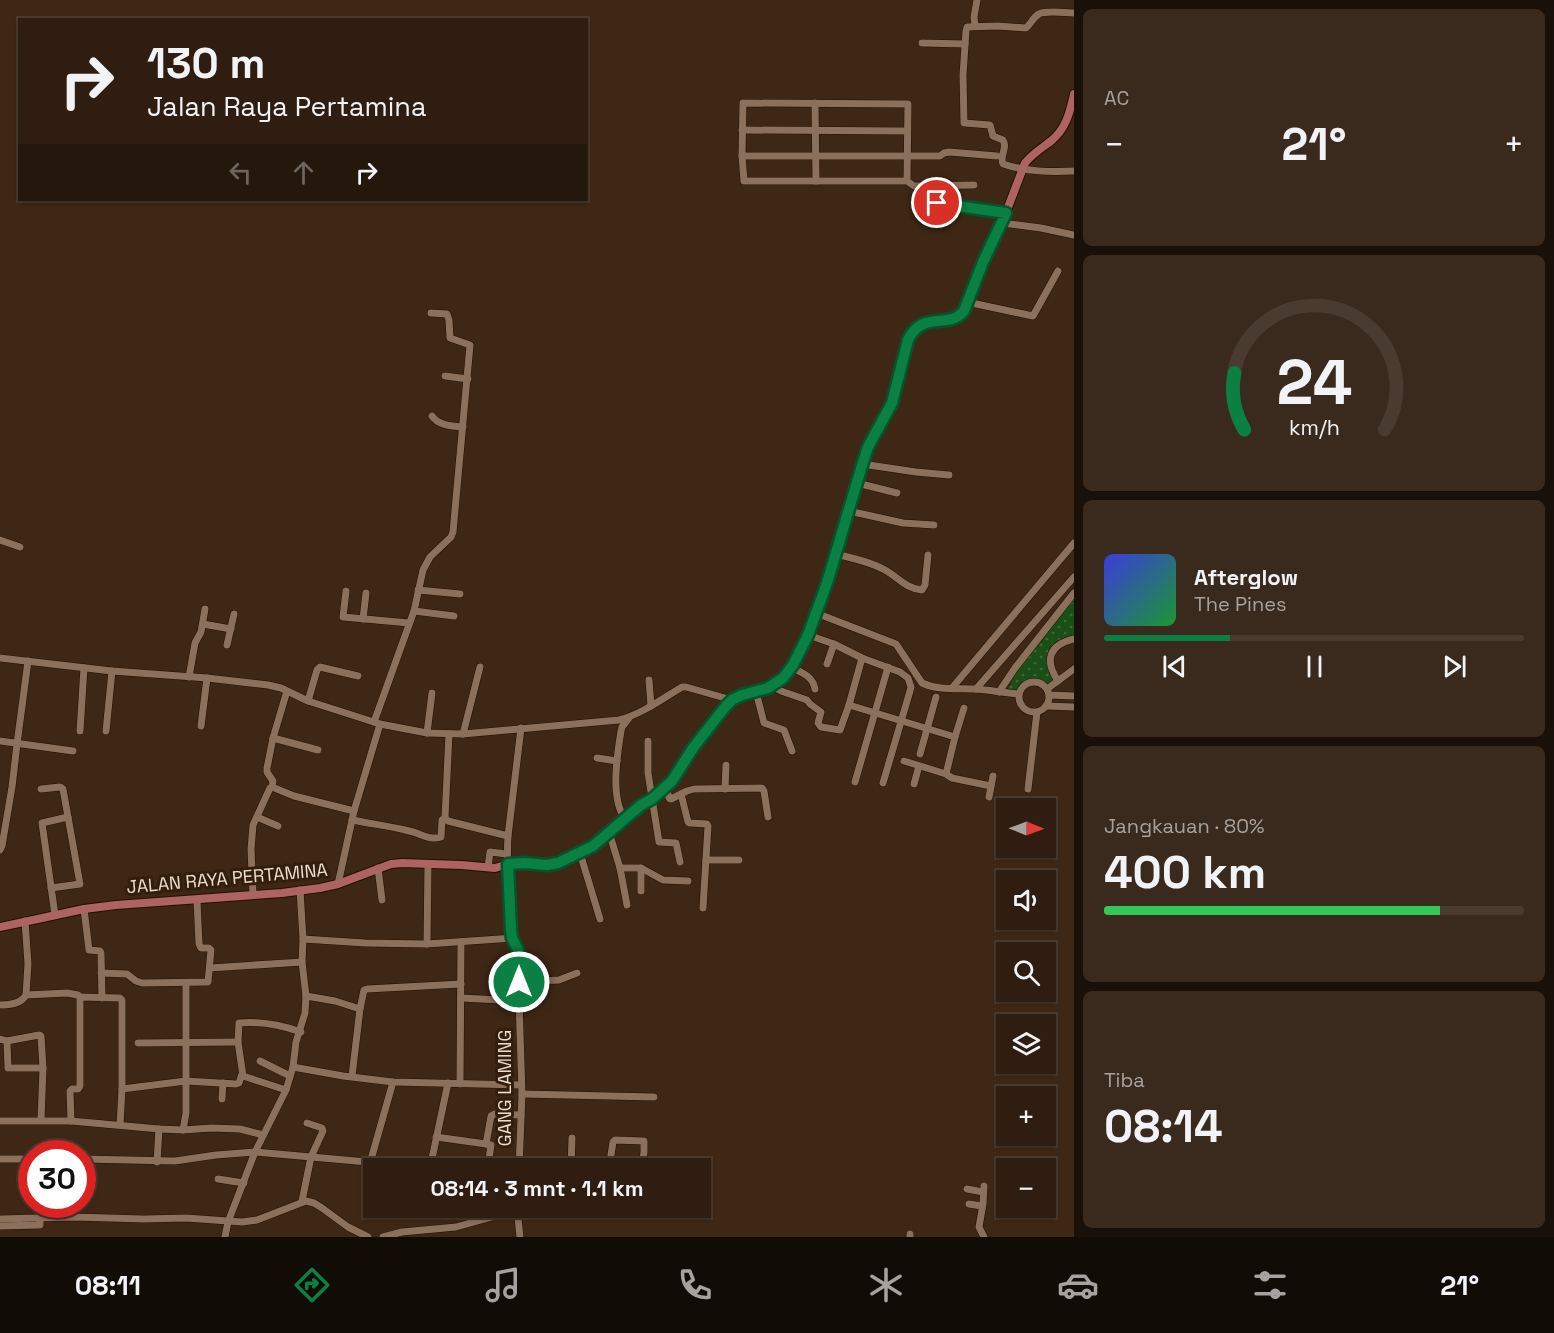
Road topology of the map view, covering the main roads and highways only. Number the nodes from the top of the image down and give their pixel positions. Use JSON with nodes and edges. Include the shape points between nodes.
{"nodes":[{"id":1,"x":1074,"y":93,"type":"edge"},
{"id":2,"x":1072,"y":112,"type":"edge"},
{"id":3,"x":0,"y":927,"type":"edge"}],
"edges":[{"from":1,"to":2,"type":"main road"},
{"from":2,"to":3,"type":"main road","name":"JALAN RAYA PERTAMINA","via":[[1054,139],[1029,158],[959,316],[923,323],[908,340],[892,403],[868,447],[827,583],[808,635],[791,667],[772,686],[732,700],[672,781],[593,846],[547,865],[525,863],[495,868],[391,864],[320,888],[116,905]]}]}
